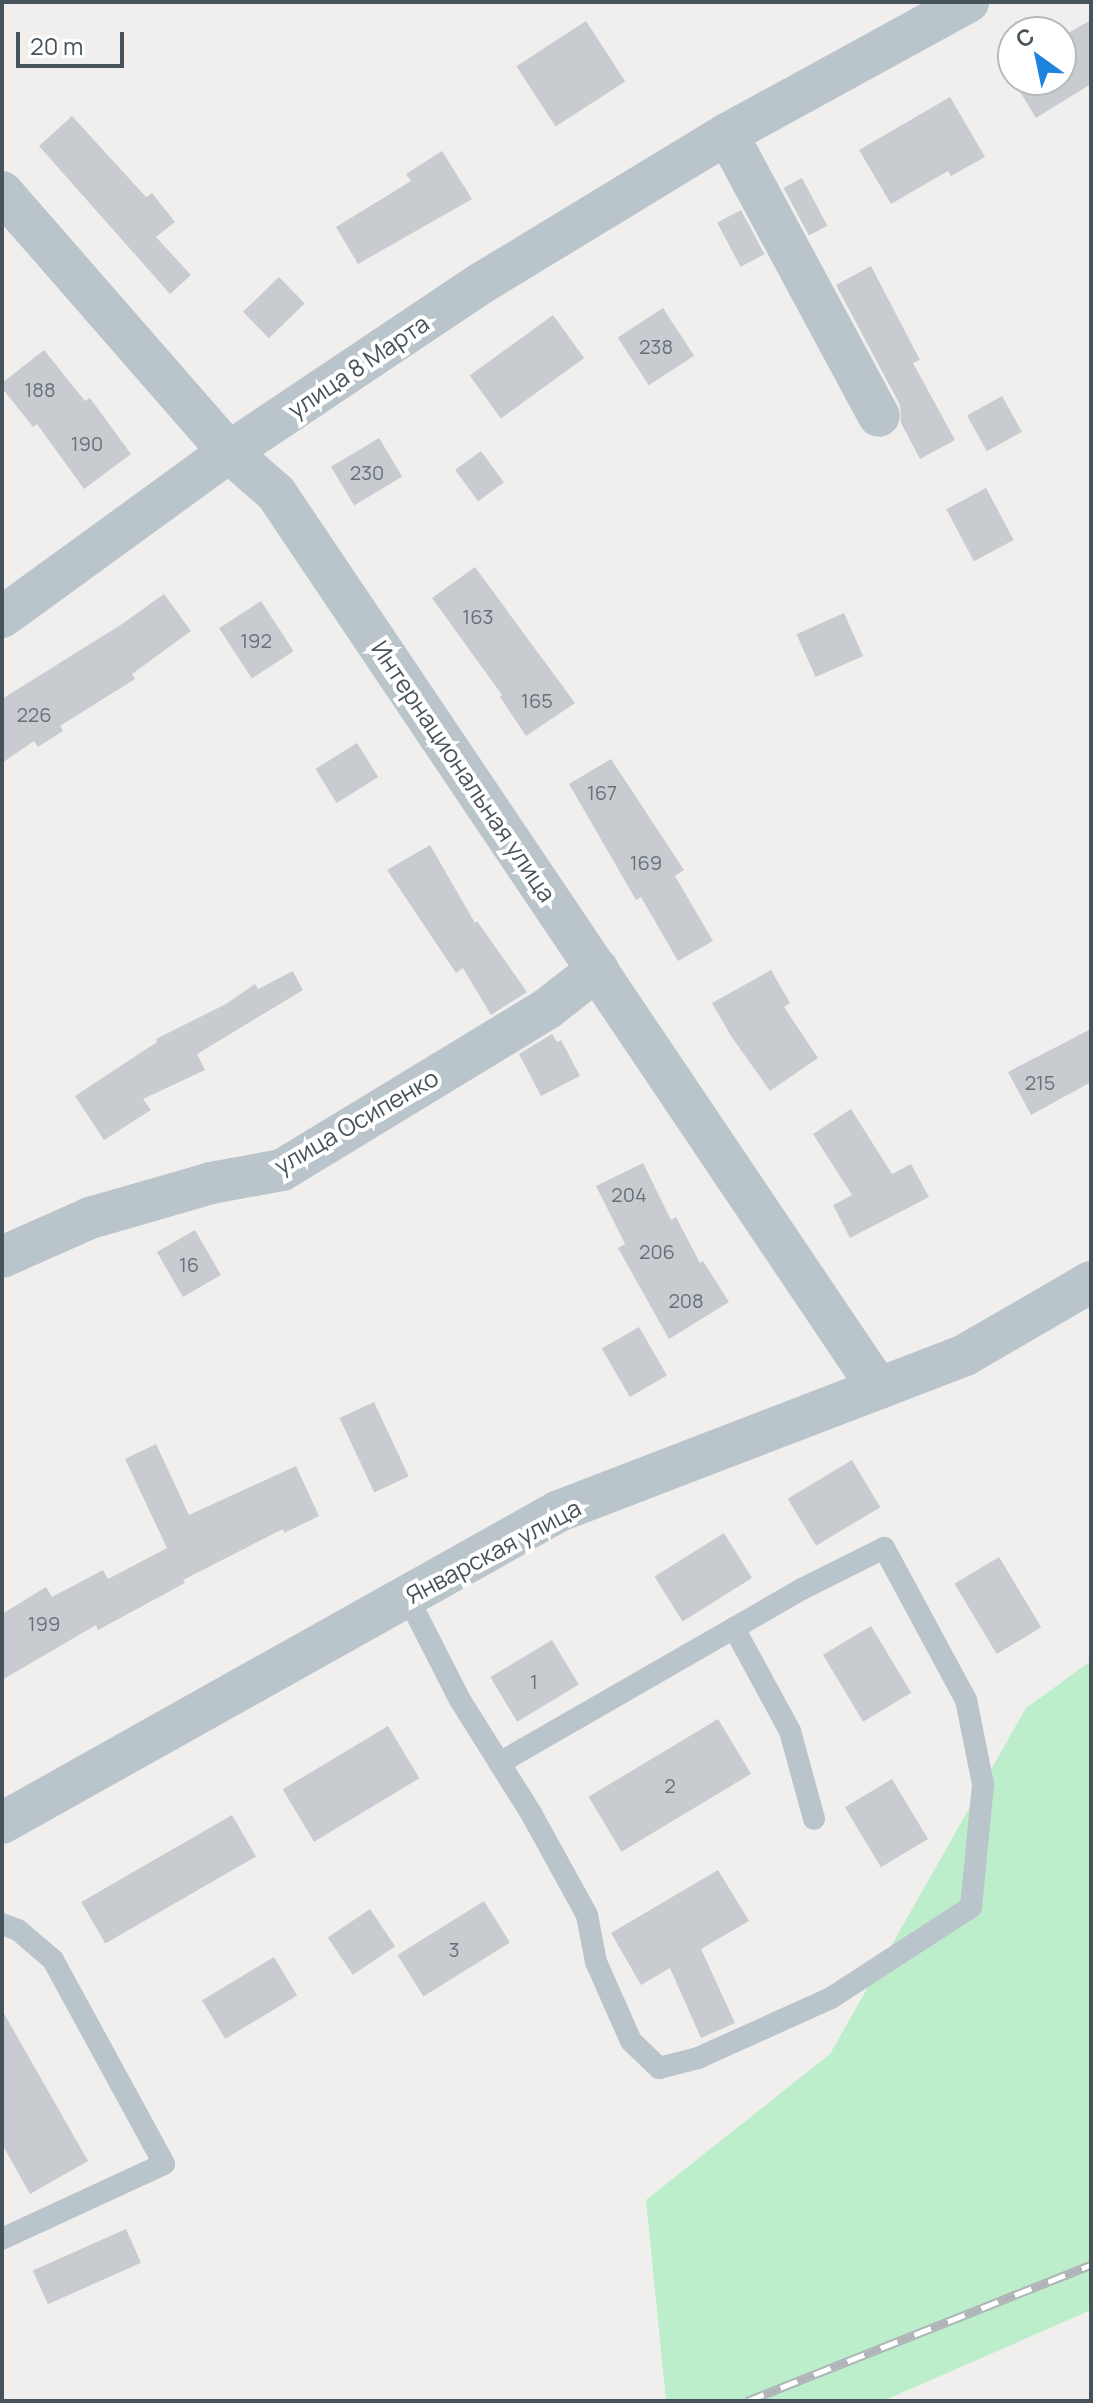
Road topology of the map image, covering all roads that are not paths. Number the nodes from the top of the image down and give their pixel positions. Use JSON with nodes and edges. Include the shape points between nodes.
{"nodes":[{"id":1,"x":968,"y":2,"type":"edge"},
{"id":2,"x":727,"y":134,"type":"junction"},
{"id":3,"x":2,"y":192,"type":"edge"},
{"id":4,"x":879,"y":416,"type":"dead end"},
{"id":5,"x":229,"y":452,"type":"junction"},
{"id":6,"x":2,"y":617,"type":"edge"},
{"id":7,"x":598,"y":969,"type":"junction"},
{"id":8,"x":2,"y":1257,"type":"edge"},
{"id":9,"x":1091,"y":1282,"type":"edge"},
{"id":10,"x":878,"y":1388,"type":"junction"},
{"id":11,"x":407,"y":1596,"type":"junction"},
{"id":12,"x":734,"y":1628,"type":"junction"},
{"id":13,"x":500,"y":1763,"type":"junction"},
{"id":14,"x":814,"y":1819,"type":"dead end"},
{"id":15,"x":2,"y":1823,"type":"edge"},
{"id":16,"x":2,"y":1924,"type":"edge"},
{"id":17,"x":2,"y":2239,"type":"edge"}],
"edges":[{"from":1,"to":2,"type":"street","name":"улица 8 Марта"},
{"from":2,"to":4,"type":"street"},
{"from":2,"to":5,"type":"street","name":"улица 8 Марта","via":[[480,284]]},
{"from":3,"to":5,"type":"street","name":"Интернациональная улица"},
{"from":5,"to":6,"type":"street","name":"улица 8 Марта"},
{"from":5,"to":7,"type":"street","name":"Интернациональная улица","via":[[276,493]]},
{"from":7,"to":8,"type":"street","name":"улица Осипенко","via":[[548,1008],[282,1170],[211,1183],[90,1218]]},
{"from":7,"to":10,"type":"street","name":"Интернациональная улица"},
{"from":9,"to":10,"type":"street","name":"Январская улица","via":[[965,1355]]},
{"from":10,"to":11,"type":"street","name":"Январская улица","via":[[559,1511]]},
{"from":11,"to":13,"type":"lane","via":[[460,1700]]},
{"from":11,"to":15,"type":"street","name":"Январская улица"},
{"from":12,"to":13,"type":"lane"},
{"from":12,"to":13,"type":"lane","via":[[884,1548],[966,1700],[983,1784],[971,1907],[831,1998],[698,2058],[659,2068],[631,2041],[596,1962],[587,1915]]},
{"from":12,"to":14,"type":"lane","via":[[790,1731]]},
{"from":16,"to":17,"type":"lane","via":[[18,1930],[53,1960],[164,2164]]}]}
